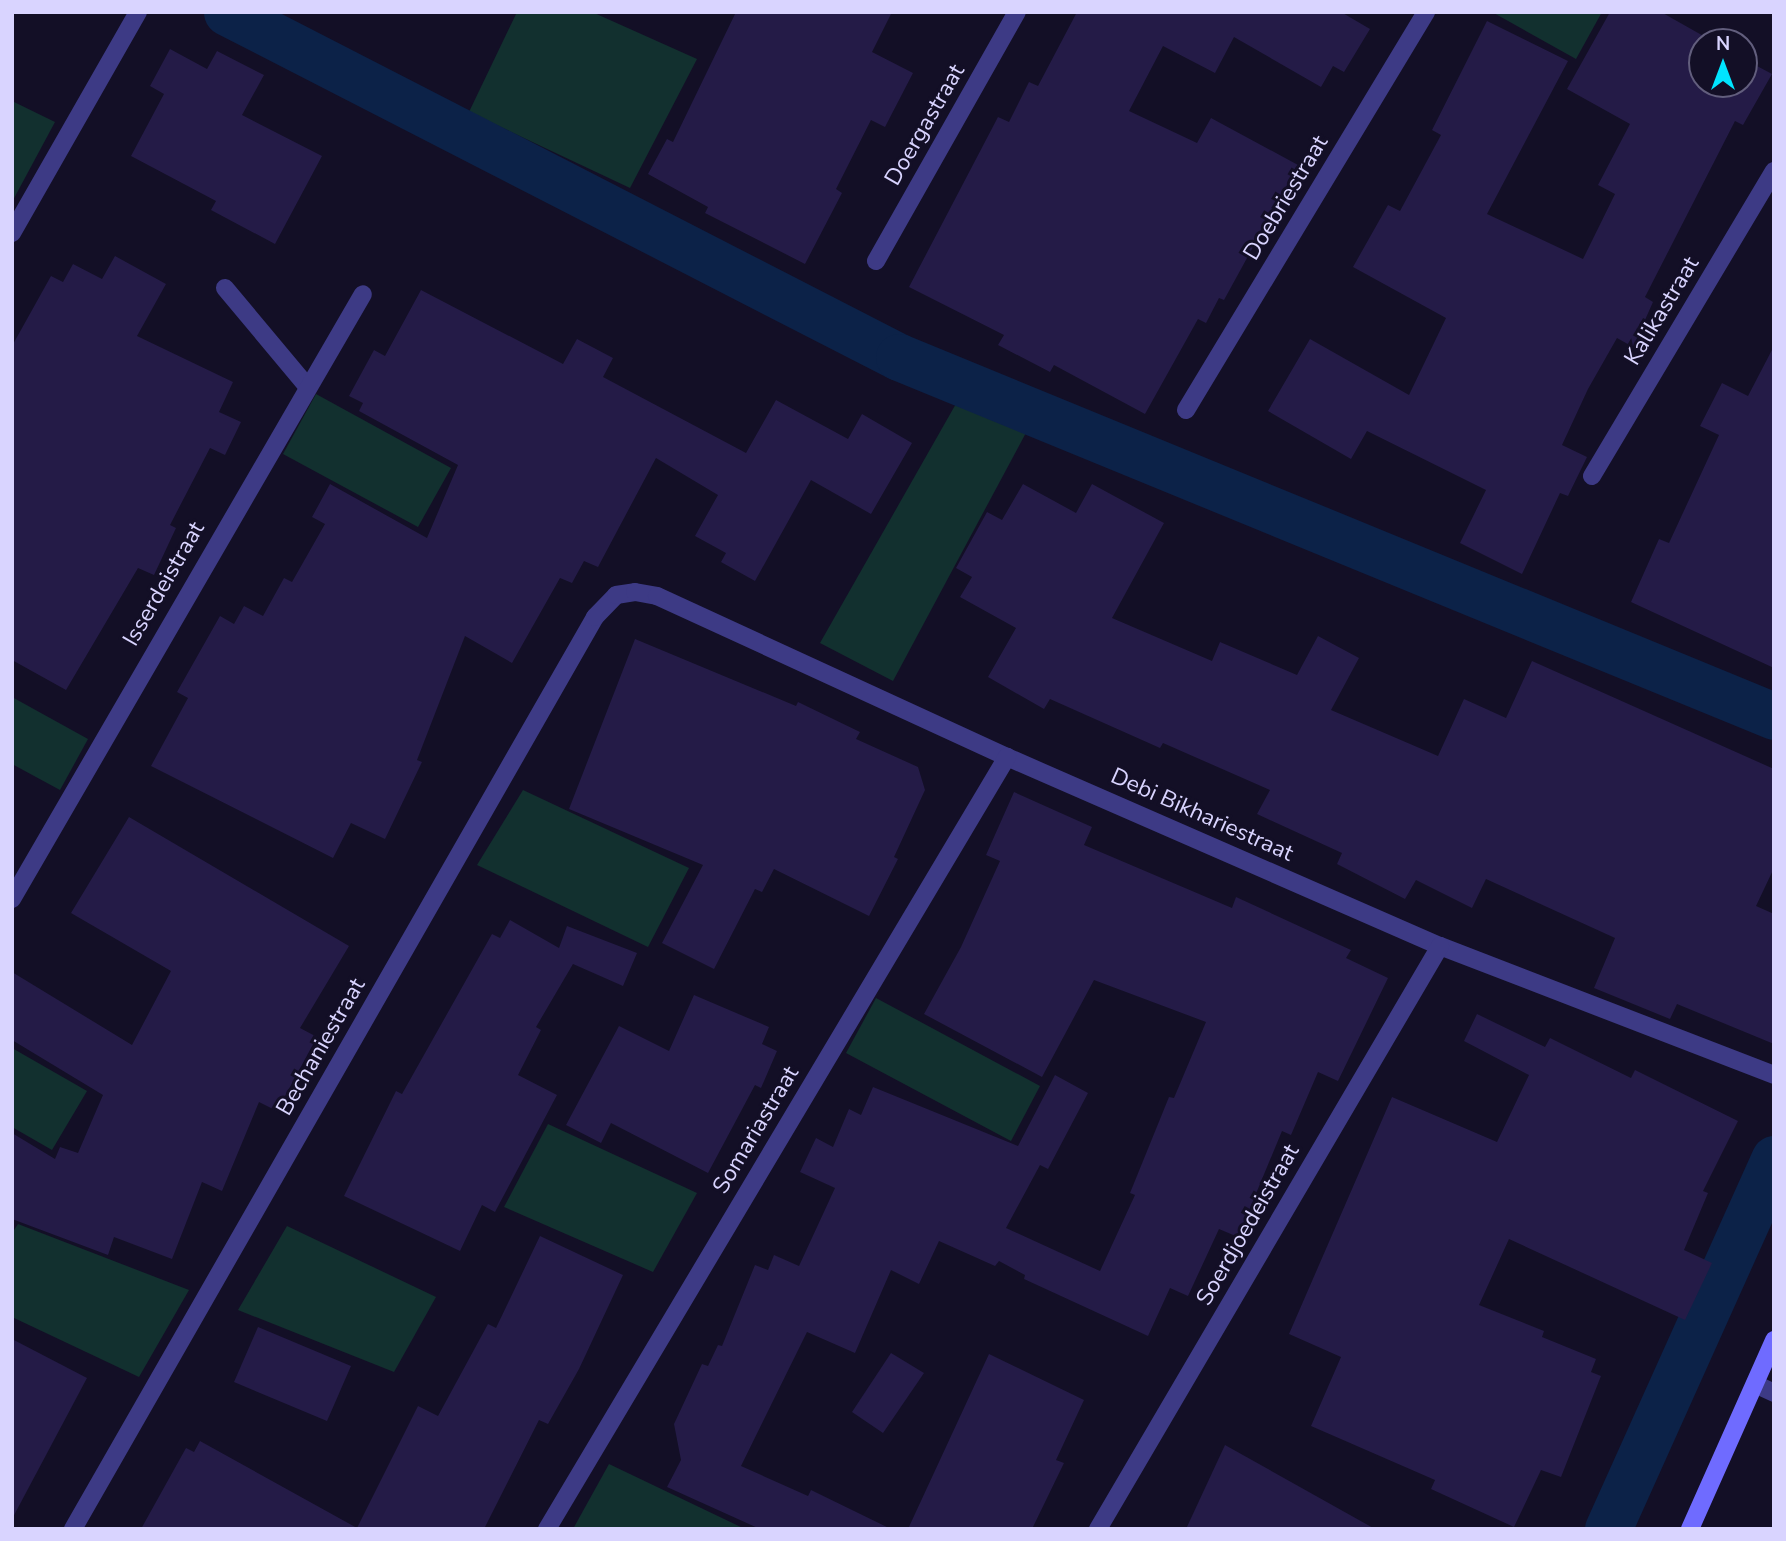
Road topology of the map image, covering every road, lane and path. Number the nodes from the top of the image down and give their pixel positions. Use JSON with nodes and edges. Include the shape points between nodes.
{"nodes":[{"id":1,"x":138,"y":12,"type":"edge"},
{"id":2,"x":1017,"y":12,"type":"edge"},
{"id":3,"x":1426,"y":12,"type":"edge"},
{"id":4,"x":1774,"y":171,"type":"edge"},
{"id":5,"x":12,"y":233,"type":"edge"},
{"id":6,"x":876,"y":261,"type":"dead end"},
{"id":7,"x":225,"y":288,"type":"dead end"},
{"id":8,"x":363,"y":294,"type":"dead end"},
{"id":9,"x":306,"y":385,"type":"junction"},
{"id":10,"x":1186,"y":410,"type":"dead end"},
{"id":11,"x":1592,"y":476,"type":"dead end"},
{"id":12,"x":616,"y":594,"type":"joint"},
{"id":13,"x":1007,"y":757,"type":"junction"},
{"id":14,"x":12,"y":900,"type":"edge"},
{"id":15,"x":1440,"y":946,"type":"junction"},
{"id":16,"x":1774,"y":1075,"type":"edge"},
{"id":17,"x":1774,"y":1340,"type":"edge"},
{"id":18,"x":1755,"y":1384,"type":"junction"},
{"id":19,"x":1774,"y":1393,"type":"edge"},
{"id":20,"x":73,"y":1529,"type":"edge"},
{"id":21,"x":547,"y":1529,"type":"edge"},
{"id":22,"x":1098,"y":1529,"type":"edge"},
{"id":23,"x":1690,"y":1529,"type":"edge"}],
"edges":[{"from":1,"to":5,"type":"street"},
{"from":2,"to":6,"type":"street","name":"Doergastraat"},
{"from":3,"to":10,"type":"street","name":"Doebriestraat"},
{"from":4,"to":11,"type":"street","name":"Kalikastraat"},
{"from":7,"to":9,"type":"street"},
{"from":8,"to":9,"type":"street","name":"Isserdeistraat"},
{"from":9,"to":14,"type":"street","name":"Isserdeistraat"},
{"from":12,"to":13,"type":"street","name":"Debi Bikhariestraat","via":[[657,596]]},
{"from":12,"to":20,"type":"street","name":"Bechaniestraat","via":[[595,617]]},
{"from":13,"to":15,"type":"street","name":"Debi Bikhariestraat"},
{"from":13,"to":21,"type":"street","name":"Somariastraat"},
{"from":15,"to":16,"type":"street","name":"Debi Bikhariestraat"},
{"from":15,"to":22,"type":"street","name":"Soerdjoedeistraat"},
{"from":17,"to":18,"type":"street"},
{"from":18,"to":19,"type":"street"},
{"from":18,"to":23,"type":"street"}]}
